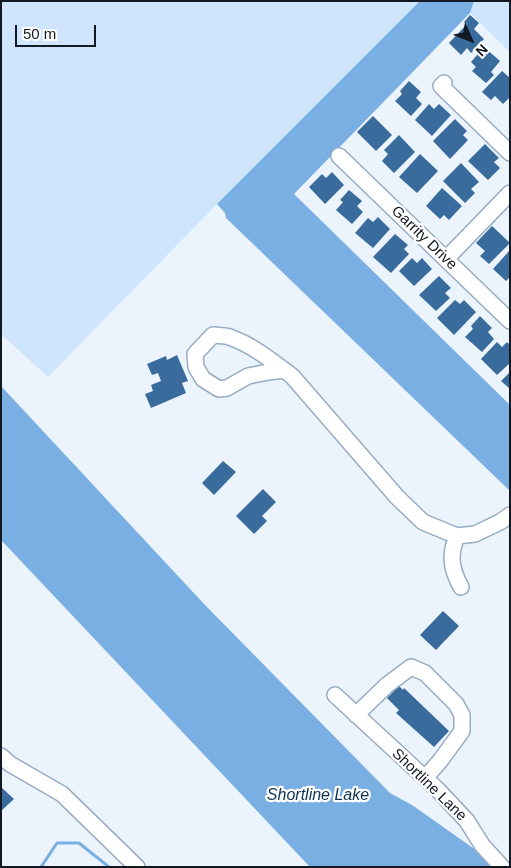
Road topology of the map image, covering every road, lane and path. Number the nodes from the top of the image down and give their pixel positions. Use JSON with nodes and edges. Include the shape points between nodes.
{"nodes":[{"id":1,"x":444,"y":83,"type":"dead end"},
{"id":2,"x":510,"y":153,"type":"edge"},
{"id":3,"x":339,"y":156,"type":"dead end"},
{"id":4,"x":510,"y":193,"type":"edge"},
{"id":5,"x":446,"y":259,"type":"junction"},
{"id":6,"x":510,"y":321,"type":"edge"},
{"id":7,"x":284,"y":370,"type":"junction"},
{"id":8,"x":510,"y":515,"type":"edge"},
{"id":9,"x":457,"y":536,"type":"junction"},
{"id":10,"x":462,"y":586,"type":"dead end"},
{"id":11,"x":335,"y":695,"type":"dead end"},
{"id":12,"x":356,"y":715,"type":"junction"},
{"id":13,"x":1,"y":756,"type":"edge"},
{"id":14,"x":425,"y":778,"type":"junction"},
{"id":15,"x":137,"y":867,"type":"edge"},
{"id":16,"x":502,"y":867,"type":"edge"}],
"edges":[{"from":1,"to":2,"type":"street","via":[[441,86]]},
{"from":3,"to":5,"type":"street","name":"Garrity Drive"},
{"from":4,"to":5,"type":"street"},
{"from":5,"to":6,"type":"street","name":"Garrity Drive"},
{"from":7,"to":7,"type":"street","via":[[248,376],[219,389],[203,379],[196,368],[195,354],[212,335],[231,337]]},
{"from":7,"to":9,"type":"street","via":[[423,522]]},
{"from":8,"to":9,"type":"street","via":[[475,534]]},
{"from":9,"to":10,"type":"street","via":[[451,563]]},
{"from":11,"to":12,"type":"street","name":"Shortline Lane"},
{"from":12,"to":14,"type":"street","name":"Shortline Lane"},
{"from":12,"to":14,"type":"street","via":[[387,684],[411,667],[425,673],[456,704],[462,715],[462,731]]},
{"from":13,"to":15,"type":"street","via":[[62,794]]},
{"from":14,"to":16,"type":"street","name":"Shortline Lane","via":[[467,820],[482,845]]}]}
